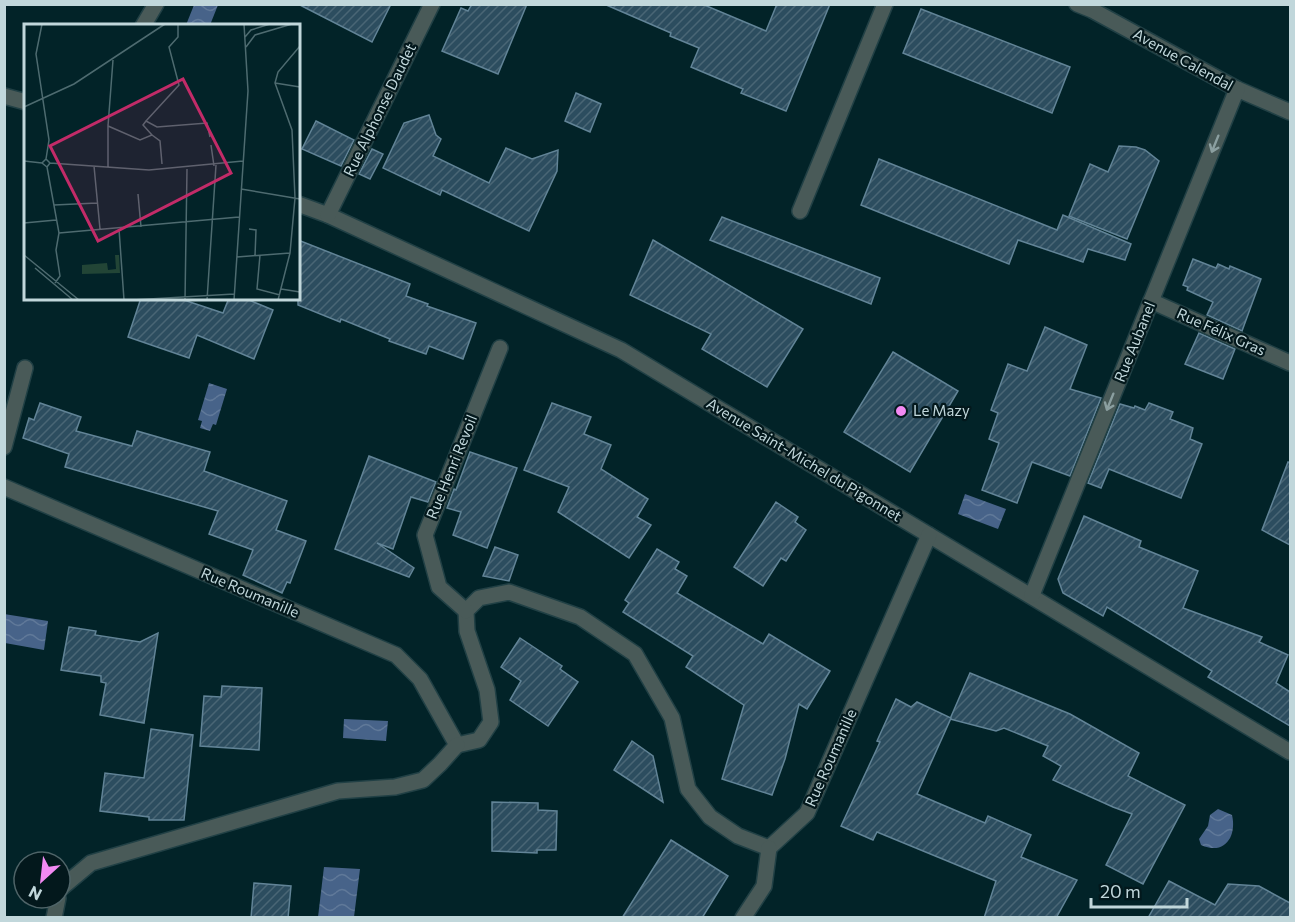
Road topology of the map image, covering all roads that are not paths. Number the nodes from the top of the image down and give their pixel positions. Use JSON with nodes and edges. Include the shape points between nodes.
{"nodes":[{"id":1,"x":156,"y":4,"type":"edge"},
{"id":2,"x":432,"y":4,"type":"edge"},
{"id":3,"x":885,"y":4,"type":"edge"},
{"id":4,"x":1077,"y":4,"type":"edge"},
{"id":5,"x":1093,"y":7,"type":"edge"},
{"id":6,"x":144,"y":24,"type":"edge"},
{"id":7,"x":1237,"y":89,"type":"junction"},
{"id":8,"x":4,"y":96,"type":"edge"},
{"id":9,"x":24,"y":101,"type":"edge"},
{"id":10,"x":1290,"y":112,"type":"edge"},
{"id":11,"x":300,"y":205,"type":"edge"},
{"id":12,"x":800,"y":211,"type":"dead end"},
{"id":13,"x":327,"y":215,"type":"junction"},
{"id":14,"x":1151,"y":301,"type":"junction"},
{"id":15,"x":500,"y":348,"type":"dead end"},
{"id":16,"x":1290,"y":363,"type":"edge"},
{"id":17,"x":25,"y":368,"type":"dead end"},
{"id":18,"x":4,"y":447,"type":"edge"},
{"id":19,"x":4,"y":487,"type":"edge"},
{"id":20,"x":928,"y":535,"type":"junction"},
{"id":21,"x":1032,"y":595,"type":"junction"},
{"id":22,"x":466,"y":610,"type":"junction"},
{"id":23,"x":457,"y":745,"type":"junction"},
{"id":24,"x":1290,"y":752,"type":"edge"},
{"id":25,"x":769,"y":848,"type":"junction"},
{"id":26,"x":72,"y":879,"type":"edge"},
{"id":27,"x":743,"y":918,"type":"edge"}],
"edges":[{"from":1,"to":6,"type":"street"},
{"from":2,"to":13,"type":"street","name":"Rue Alphonse Daudet"},
{"from":3,"to":12,"type":"street"},
{"from":4,"to":5,"type":"street","name":"Avenue Calendal"},
{"from":5,"to":7,"type":"street","name":"Avenue Calendal"},
{"from":7,"to":10,"type":"street","name":"Avenue Calendal"},
{"from":7,"to":14,"type":"street","name":"Rue Aubanel","one_way":true},
{"from":8,"to":9,"type":"street"},
{"from":11,"to":13,"type":"street","name":"Avenue Saint-Michel du Pigonnet"},
{"from":13,"to":20,"type":"street","name":"Avenue Saint-Michel du Pigonnet","via":[[621,350]]},
{"from":14,"to":16,"type":"street","name":"Rue Félix Gras"},
{"from":14,"to":21,"type":"street","name":"Rue Aubanel","one_way":true},
{"from":15,"to":22,"type":"street","name":"Rue Henri Revoil","via":[[425,535],[439,587]]},
{"from":17,"to":18,"type":"street"},
{"from":19,"to":23,"type":"street","name":"Rue Roumanille","via":[[396,655],[420,679]]},
{"from":20,"to":21,"type":"street","name":"Avenue Saint-Michel du Pigonnet"},
{"from":20,"to":25,"type":"street","name":"Rue Roumanille","via":[[807,813]]},
{"from":21,"to":24,"type":"street","name":"Avenue Saint-Michel du Pigonnet"},
{"from":22,"to":23,"type":"street","via":[[467,631],[487,690],[491,722],[479,740]]},
{"from":22,"to":25,"type":"street","via":[[479,598],[510,592],[580,617],[635,654],[672,718],[688,789],[710,817],[738,836]]},
{"from":23,"to":26,"type":"street","via":[[423,780],[395,787],[338,791],[91,863]]},
{"from":25,"to":27,"type":"street","via":[[764,886]]}]}
